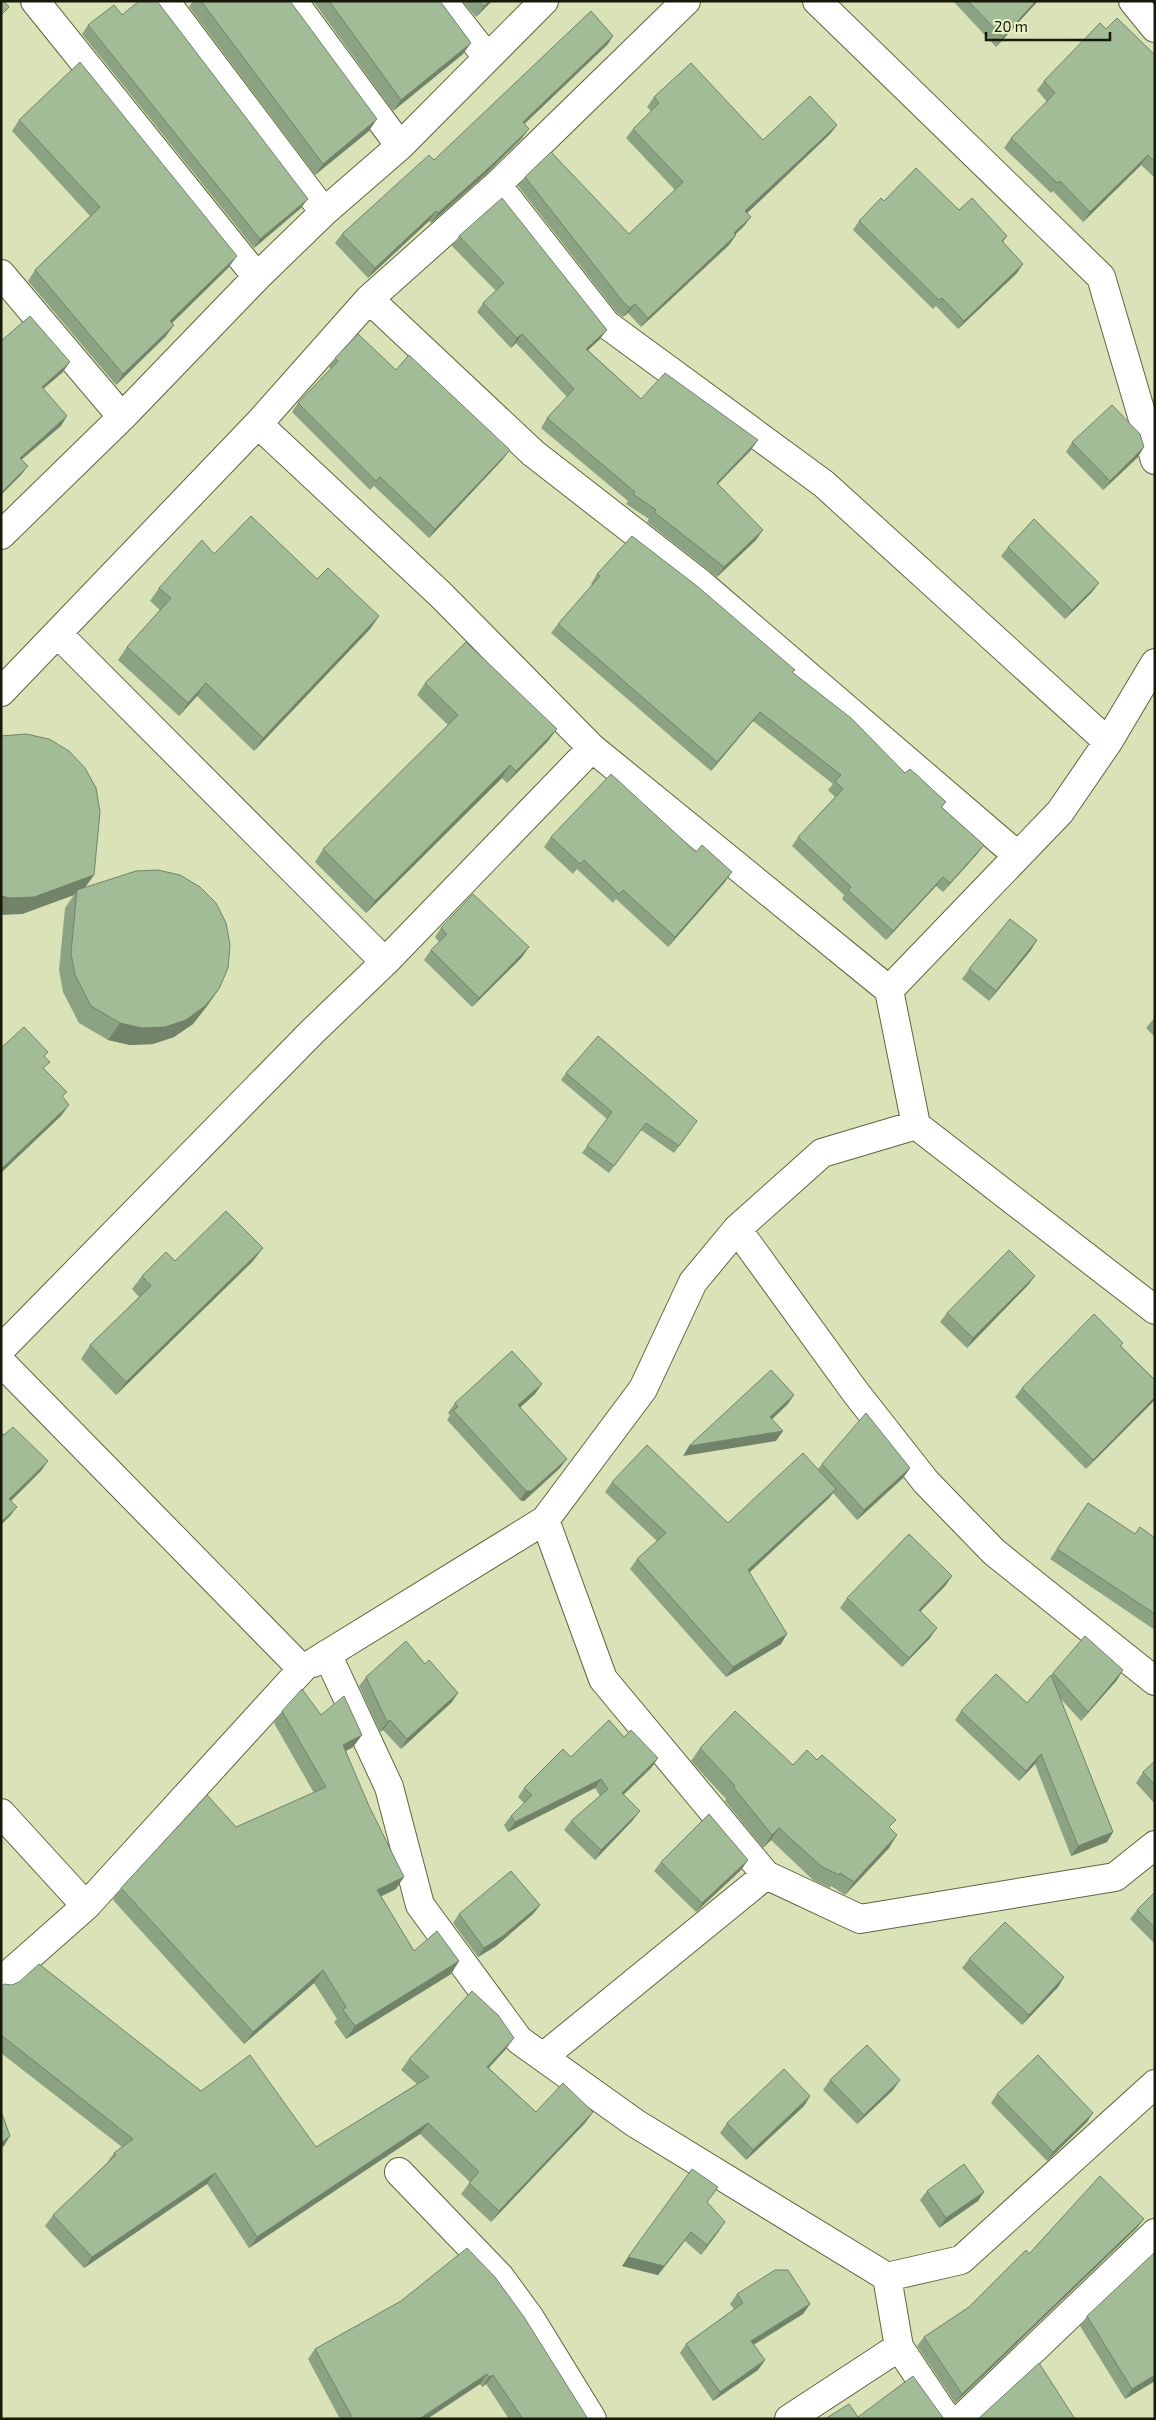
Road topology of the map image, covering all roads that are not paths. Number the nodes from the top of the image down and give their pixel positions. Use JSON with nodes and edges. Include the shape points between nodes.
{"nodes":[{"id":1,"x":35,"y":1,"type":"edge"},
{"id":2,"x":165,"y":1,"type":"edge"},
{"id":3,"x":293,"y":1,"type":"edge"},
{"id":4,"x":443,"y":1,"type":"edge"},
{"id":5,"x":544,"y":1,"type":"edge"},
{"id":6,"x":686,"y":1,"type":"edge"},
{"id":7,"x":817,"y":1,"type":"edge"},
{"id":8,"x":1133,"y":1,"type":"edge"},
{"id":9,"x":1155,"y":28,"type":"edge"},
{"id":10,"x":486,"y":57,"type":"junction"},
{"id":11,"x":400,"y":146,"type":"junction"},
{"id":12,"x":497,"y":185,"type":"junction"},
{"id":13,"x":324,"y":212,"type":"junction"},
{"id":14,"x":1,"y":274,"type":"edge"},
{"id":15,"x":257,"y":277,"type":"junction"},
{"id":16,"x":370,"y":299,"type":"junction"},
{"id":17,"x":122,"y":417,"type":"junction"},
{"id":18,"x":258,"y":424,"type":"junction"},
{"id":19,"x":1155,"y":460,"type":"edge"},
{"id":20,"x":1,"y":535,"type":"edge"},
{"id":21,"x":58,"y":634,"type":"junction"},
{"id":22,"x":1155,"y":663,"type":"edge"},
{"id":23,"x":1,"y":692,"type":"edge"},
{"id":24,"x":1108,"y":742,"type":"junction"},
{"id":25,"x":592,"y":748,"type":"junction"},
{"id":26,"x":1017,"y":855,"type":"junction"},
{"id":27,"x":385,"y":962,"type":"junction"},
{"id":28,"x":889,"y":990,"type":"junction"},
{"id":29,"x":916,"y":1125,"type":"junction"},
{"id":30,"x":737,"y":1229,"type":"junction"},
{"id":31,"x":1155,"y":1310,"type":"edge"},
{"id":32,"x":1,"y":1349,"type":"edge"},
{"id":33,"x":1,"y":1362,"type":"edge"},
{"id":34,"x":545,"y":1520,"type":"junction"},
{"id":35,"x":327,"y":1654,"type":"junction"},
{"id":36,"x":302,"y":1670,"type":"junction"},
{"id":37,"x":1155,"y":1681,"type":"edge"},
{"id":38,"x":1,"y":1814,"type":"edge"},
{"id":39,"x":1155,"y":1845,"type":"edge"},
{"id":40,"x":766,"y":1875,"type":"junction"},
{"id":41,"x":86,"y":1906,"type":"junction"},
{"id":42,"x":1,"y":1981,"type":"edge"},
{"id":43,"x":543,"y":2057,"type":"junction"},
{"id":44,"x":1155,"y":2084,"type":"edge"},
{"id":45,"x":399,"y":2172,"type":"dead end"},
{"id":46,"x":1155,"y":2233,"type":"edge"},
{"id":47,"x":887,"y":2277,"type":"junction"},
{"id":48,"x":899,"y":2347,"type":"junction"},
{"id":49,"x":592,"y":2419,"type":"edge"},
{"id":50,"x":789,"y":2419,"type":"edge"},
{"id":51,"x":947,"y":2419,"type":"edge"},
{"id":52,"x":961,"y":2419,"type":"edge"}],
"edges":[{"from":1,"to":15,"type":"street"},
{"from":2,"to":13,"type":"street"},
{"from":3,"to":11,"type":"street"},
{"from":4,"to":10,"type":"street"},
{"from":5,"to":10,"type":"street"},
{"from":6,"to":12,"type":"street"},
{"from":7,"to":19,"type":"street","via":[[1101,277]]},
{"from":8,"to":9,"type":"street"},
{"from":10,"to":11,"type":"street"},
{"from":11,"to":13,"type":"street"},
{"from":12,"to":16,"type":"street"},
{"from":12,"to":24,"type":"street","via":[[606,324],[824,484]]},
{"from":13,"to":15,"type":"street"},
{"from":14,"to":17,"type":"street"},
{"from":15,"to":17,"type":"street"},
{"from":16,"to":18,"type":"street"},
{"from":16,"to":26,"type":"street","via":[[534,454],[700,583]]},
{"from":17,"to":20,"type":"street"},
{"from":18,"to":21,"type":"street"},
{"from":18,"to":25,"type":"street","via":[[440,594]]},
{"from":21,"to":23,"type":"street"},
{"from":21,"to":27,"type":"street"},
{"from":22,"to":24,"type":"street"},
{"from":24,"to":26,"type":"street","via":[[1060,812]]},
{"from":25,"to":27,"type":"street"},
{"from":25,"to":28,"type":"street"},
{"from":26,"to":28,"type":"street"},
{"from":27,"to":32,"type":"street","via":[[312,1032]]},
{"from":28,"to":29,"type":"street"},
{"from":29,"to":30,"type":"street","via":[[822,1153]]},
{"from":29,"to":31,"type":"street"},
{"from":30,"to":34,"type":"street","via":[[693,1282],[643,1389]]},
{"from":30,"to":37,"type":"street","via":[[856,1394],[926,1482],[994,1552]]},
{"from":33,"to":36,"type":"street"},
{"from":34,"to":35,"type":"street"},
{"from":34,"to":40,"type":"street","via":[[603,1679]]},
{"from":35,"to":36,"type":"street"},
{"from":35,"to":43,"type":"street","via":[[389,1787],[420,1905],[519,2040]]},
{"from":36,"to":41,"type":"street"},
{"from":38,"to":41,"type":"street"},
{"from":39,"to":40,"type":"street","via":[[1115,1877],[860,1919]]},
{"from":40,"to":43,"type":"street"},
{"from":41,"to":42,"type":"street"},
{"from":43,"to":47,"type":"street","via":[[634,2123]]},
{"from":44,"to":47,"type":"street","via":[[961,2260]]},
{"from":45,"to":49,"type":"street","via":[[500,2277],[530,2318]]},
{"from":46,"to":52,"type":"street"},
{"from":47,"to":48,"type":"street"},
{"from":48,"to":50,"type":"street"},
{"from":48,"to":51,"type":"street"}]}
